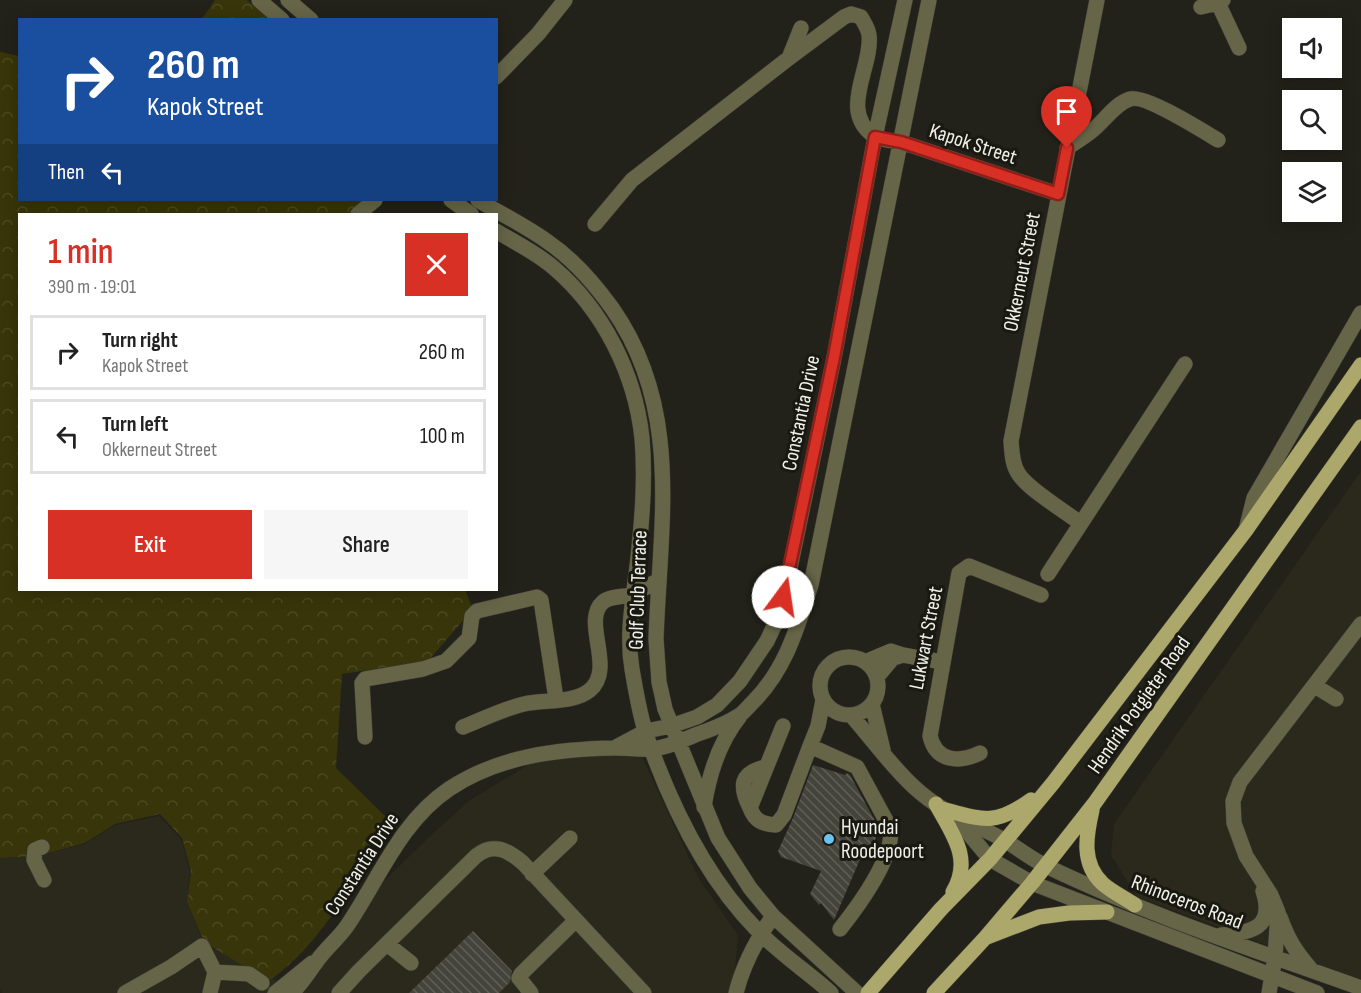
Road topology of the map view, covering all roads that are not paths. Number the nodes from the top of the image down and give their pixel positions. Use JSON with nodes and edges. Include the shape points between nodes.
{"nodes":[{"id":1,"x":259,"y":0,"type":"edge"},
{"id":2,"x":288,"y":0,"type":"edge"},
{"id":3,"x":565,"y":0,"type":"edge"},
{"id":4,"x":905,"y":0,"type":"edge"},
{"id":5,"x":929,"y":0,"type":"edge"},
{"id":6,"x":1097,"y":0,"type":"edge"},
{"id":7,"x":1220,"y":1,"type":"edge"},
{"id":8,"x":1201,"y":7,"type":"dead end"},
{"id":9,"x":280,"y":18,"type":"edge"},
{"id":10,"x":309,"y":18,"type":"edge"},
{"id":11,"x":801,"y":28,"type":"dead end"},
{"id":12,"x":1239,"y":48,"type":"dead end"},
{"id":13,"x":789,"y":58,"type":"junction"},
{"id":14,"x":498,"y":75,"type":"edge"},
{"id":15,"x":875,"y":137,"type":"junction"},
{"id":16,"x":1218,"y":140,"type":"dead end"},
{"id":17,"x":901,"y":142,"type":"junction"},
{"id":18,"x":1067,"y":148,"type":"junction"},
{"id":19,"x":1058,"y":194,"type":"junction"},
{"id":20,"x":374,"y":201,"type":"edge"},
{"id":21,"x":452,"y":201,"type":"edge"},
{"id":22,"x":480,"y":201,"type":"edge"},
{"id":23,"x":359,"y":213,"type":"edge"},
{"id":24,"x":470,"y":213,"type":"edge"},
{"id":25,"x":595,"y":224,"type":"dead end"},
{"id":26,"x":498,"y":232,"type":"edge"},
{"id":27,"x":1361,"y":313,"type":"edge"},
{"id":28,"x":862,"y":337,"type":"junction"},
{"id":29,"x":836,"y":347,"type":"junction"},
{"id":30,"x":1185,"y":363,"type":"dead end"},
{"id":31,"x":1361,"y":365,"type":"edge"},
{"id":32,"x":854,"y":375,"type":"junction"},
{"id":33,"x":1361,"y":427,"type":"edge"},
{"id":34,"x":1080,"y":523,"type":"junction"},
{"id":35,"x":1246,"y":530,"type":"junction"},
{"id":36,"x":1047,"y":574,"type":"dead end"},
{"id":37,"x":658,"y":580,"type":"junction"},
{"id":38,"x":633,"y":594,"type":"junction"},
{"id":39,"x":1041,"y":595,"type":"dead end"},
{"id":40,"x":657,"y":613,"type":"junction"},
{"id":41,"x":1361,"y":624,"type":"edge"},
{"id":42,"x":903,"y":655,"type":"junction"},
{"id":43,"x":865,"y":662,"type":"junction"},
{"id":44,"x":942,"y":662,"type":"junction"},
{"id":45,"x":877,"y":677,"type":"junction"},
{"id":46,"x":1315,"y":686,"type":"junction"},
{"id":47,"x":556,"y":699,"type":"junction"},
{"id":48,"x":1336,"y":699,"type":"dead end"},
{"id":49,"x":823,"y":700,"type":"junction"},
{"id":50,"x":872,"y":704,"type":"junction"},
{"id":51,"x":742,"y":714,"type":"junction"},
{"id":52,"x":844,"y":714,"type":"junction"},
{"id":53,"x":671,"y":726,"type":"junction"},
{"id":54,"x":783,"y":726,"type":"dead end"},
{"id":55,"x":818,"y":726,"type":"junction"},
{"id":56,"x":463,"y":727,"type":"dead end"},
{"id":57,"x":646,"y":731,"type":"junction"},
{"id":58,"x":364,"y":737,"type":"dead end"},
{"id":59,"x":678,"y":742,"type":"junction"},
{"id":60,"x":810,"y":746,"type":"junction"},
{"id":61,"x":614,"y":748,"type":"junction"},
{"id":62,"x":652,"y":749,"type":"junction"},
{"id":63,"x":884,"y":753,"type":"junction"},
{"id":64,"x":980,"y":753,"type":"dead end"},
{"id":65,"x":1053,"y":783,"type":"junction"},
{"id":66,"x":1094,"y":804,"type":"junction"},
{"id":67,"x":704,"y":807,"type":"junction"},
{"id":68,"x":944,"y":810,"type":"junction"},
{"id":69,"x":570,"y":838,"type":"dead end"},
{"id":70,"x":1005,"y":840,"type":"junction"},
{"id":71,"x":42,"y":847,"type":"dead end"},
{"id":72,"x":990,"y":859,"type":"junction"},
{"id":73,"x":1045,"y":866,"type":"junction"},
{"id":74,"x":532,"y":874,"type":"junction"},
{"id":75,"x":1258,"y":877,"type":"junction"},
{"id":76,"x":44,"y":880,"type":"dead end"},
{"id":77,"x":1032,"y":883,"type":"junction"},
{"id":78,"x":1135,"y":905,"type":"junction"},
{"id":79,"x":941,"y":909,"type":"junction"},
{"id":80,"x":1107,"y":912,"type":"junction"},
{"id":81,"x":1278,"y":912,"type":"junction"},
{"id":82,"x":773,"y":916,"type":"junction"},
{"id":83,"x":575,"y":921,"type":"junction"},
{"id":84,"x":840,"y":930,"type":"dead end"},
{"id":85,"x":760,"y":934,"type":"junction"},
{"id":86,"x":1212,"y":935,"type":"junction"},
{"id":87,"x":985,"y":938,"type":"junction"},
{"id":88,"x":387,"y":944,"type":"junction"},
{"id":89,"x":1275,"y":957,"type":"junction"},
{"id":90,"x":317,"y":960,"type":"junction"},
{"id":91,"x":411,"y":963,"type":"dead end"},
{"id":92,"x":1313,"y":971,"type":"junction"},
{"id":93,"x":215,"y":972,"type":"junction"},
{"id":94,"x":1270,"y":976,"type":"junction"},
{"id":95,"x":262,"y":983,"type":"dead end"},
{"id":96,"x":1361,"y":988,"type":"edge"},
{"id":97,"x":827,"y":989,"type":"edge"},
{"id":98,"x":125,"y":993,"type":"edge"},
{"id":99,"x":210,"y":993,"type":"edge"},
{"id":100,"x":275,"y":993,"type":"edge"},
{"id":101,"x":292,"y":993,"type":"edge"},
{"id":102,"x":339,"y":993,"type":"edge"},
{"id":103,"x":531,"y":993,"type":"edge"},
{"id":104,"x":644,"y":993,"type":"edge"},
{"id":105,"x":736,"y":993,"type":"edge"},
{"id":106,"x":857,"y":993,"type":"edge"},
{"id":107,"x":868,"y":993,"type":"edge"},
{"id":108,"x":934,"y":993,"type":"edge"},
{"id":109,"x":1269,"y":993,"type":"edge"},
{"id":110,"x":1317,"y":993,"type":"edge"}],
"edges":[{"from":1,"to":9,"type":"street"},
{"from":2,"to":10,"type":"street"},
{"from":3,"to":14,"type":"street"},
{"from":4,"to":15,"type":"street","name":"Constantia Drive"},
{"from":5,"to":17,"type":"street","name":"Constantia Drive"},
{"from":6,"to":18,"type":"street","name":"Okkerneut Street"},
{"from":7,"to":8,"type":"street"},
{"from":7,"to":12,"type":"street"},
{"from":11,"to":13,"type":"street"},
{"from":13,"to":15,"type":"street","via":[[844,17],[861,17],[869,34],[869,48],[858,111],[860,120]]},
{"from":13,"to":25,"type":"street","via":[[632,180]]},
{"from":15,"to":17,"type":"street","name":"Kapok Street"},
{"from":15,"to":29,"type":"street","name":"Constantia Drive"},
{"from":16,"to":18,"type":"street","via":[[1182,118],[1131,98]]},
{"from":17,"to":19,"type":"street","name":"Kapok Street"},
{"from":17,"to":28,"type":"street","name":"Constantia Drive"},
{"from":18,"to":19,"type":"street","name":"Okkerneut Street"},
{"from":19,"to":34,"type":"street","name":"Okkerneut Street","via":[[1011,441],[1012,457],[1018,474],[1032,488]]},
{"from":20,"to":23,"type":"street"},
{"from":21,"to":24,"type":"street"},
{"from":22,"to":37,"type":"street","name":"Golf Club Terrace","via":[[549,242],[579,268],[602,294],[630,338],[651,389],[660,427],[663,466]]},
{"from":26,"to":38,"type":"street","name":"Golf Club Terrace","via":[[554,268],[590,307],[622,362],[642,438],[640,546]]},
{"from":27,"to":35,"type":"street","via":[[1254,498]]},
{"from":28,"to":29,"type":"street"},
{"from":28,"to":32,"type":"street","name":"Constantia Drive"},
{"from":29,"to":32,"type":"street"},
{"from":29,"to":53,"type":"street","name":"Constantia Drive","via":[[787,582],[774,626],[731,692],[697,717]]},
{"from":30,"to":34,"type":"street"},
{"from":31,"to":35,"type":"main road","name":"Hendrik Potgieter Road"},
{"from":32,"to":51,"type":"street","name":"Constantia Drive","via":[[811,585],[796,631],[777,672]]},
{"from":33,"to":66,"type":"main road","name":"Hendrik Potgieter Road"},
{"from":34,"to":36,"type":"street"},
{"from":35,"to":65,"type":"main road","name":"Hendrik Potgieter Road"},
{"from":37,"to":38,"type":"street"},
{"from":37,"to":40,"type":"street","name":"Golf Club Terrace"},
{"from":38,"to":40,"type":"street"},
{"from":38,"to":47,"type":"street","via":[[605,600],[598,609],[601,672],[597,682],[579,697]]},
{"from":38,"to":57,"type":"street","name":"Golf Club Terrace","via":[[629,642]]},
{"from":39,"to":44,"type":"street","name":"Lukwart Street","via":[[965,567],[960,573]]},
{"from":40,"to":53,"type":"street","name":"Golf Club Terrace","via":[[657,666]]},
{"from":41,"to":46,"type":"street"},
{"from":42,"to":43,"type":"street","via":[[891,651]]},
{"from":42,"to":44,"type":"street"},
{"from":42,"to":45,"type":"street","via":[[893,658]]},
{"from":43,"to":45,"type":"street"},
{"from":43,"to":49,"type":"street","via":[[847,657],[830,664],[821,681]]},
{"from":44,"to":64,"type":"street","name":"Lukwart Street","via":[[930,726],[932,742],[944,758],[960,759]]},
{"from":45,"to":50,"type":"street"},
{"from":46,"to":48,"type":"street"},
{"from":46,"to":75,"type":"street","via":[[1240,782],[1233,801],[1233,823]]},
{"from":47,"to":56,"type":"street","via":[[514,707]]},
{"from":47,"to":58,"type":"street","via":[[541,600],[537,597],[477,611],[472,616],[469,639],[446,661],[365,679]]},
{"from":49,"to":52,"type":"street"},
{"from":49,"to":55,"type":"street"},
{"from":50,"to":52,"type":"street","via":[[865,711]]},
{"from":50,"to":63,"type":"street"},
{"from":51,"to":59,"type":"street","name":"Constantia Drive"},
{"from":51,"to":67,"type":"street","via":[[723,742],[709,778]]},
{"from":52,"to":55,"type":"street"},
{"from":52,"to":63,"type":"street"},
{"from":53,"to":57,"type":"street","name":"Constantia Drive"},
{"from":53,"to":59,"type":"street","name":"Golf Club Terrace"},
{"from":54,"to":60,"type":"street","via":[[765,767],[752,770],[742,787],[753,816],[763,824],[776,825],[784,815]]},
{"from":55,"to":60,"type":"street"},
{"from":57,"to":61,"type":"street","name":"Constantia Drive"},
{"from":57,"to":62,"type":"street","name":"Golf Club Terrace"},
{"from":59,"to":62,"type":"street","name":"Constantia Drive"},
{"from":59,"to":67,"type":"street","name":"Golf Club Terrace"},
{"from":60,"to":84,"type":"street","via":[[857,767],[892,836],[872,885]]},
{"from":61,"to":62,"type":"street","name":"Constantia Drive"},
{"from":61,"to":90,"type":"street","name":"Constantia Drive","via":[[541,753],[508,760],[450,788],[410,825],[348,925]]},
{"from":62,"to":85,"type":"street","name":"Golf Club Terrace","via":[[699,852]]},
{"from":63,"to":68,"type":"street","via":[[914,787]]},
{"from":65,"to":68,"type":"main road","via":[[1002,818],[976,819]]},
{"from":65,"to":70,"type":"main road","name":"Hendrik Potgieter Road"},
{"from":66,"to":73,"type":"main road","name":"Hendrik Potgieter Road"},
{"from":66,"to":78,"type":"main road","via":[[1086,836],[1091,869],[1104,885]]},
{"from":67,"to":82,"type":"street","name":"Golf Club Terrace","via":[[733,864]]},
{"from":68,"to":70,"type":"street","name":"Rhinoceros Road"},
{"from":68,"to":72,"type":"street"},
{"from":68,"to":79,"type":"main road","via":[[962,857],[960,880]]},
{"from":69,"to":74,"type":"street"},
{"from":70,"to":72,"type":"main road","name":"Hendrik Potgieter Road"},
{"from":70,"to":73,"type":"street","name":"Rhinoceros Road"},
{"from":71,"to":76,"type":"street","via":[[35,850],[34,858]]},
{"from":72,"to":77,"type":"street","name":"Rhinoceros Road"},
{"from":72,"to":79,"type":"main road","name":"Hendrik Potgieter Road"},
{"from":73,"to":77,"type":"main road","name":"Hendrik Potgieter Road"},
{"from":73,"to":78,"type":"street","name":"Rhinoceros Road"},
{"from":74,"to":83,"type":"street"},
{"from":74,"to":88,"type":"street","via":[[504,849],[483,851]]},
{"from":75,"to":81,"type":"street"},
{"from":75,"to":86,"type":"street","via":[[1266,906],[1261,925],[1242,934]]},
{"from":77,"to":80,"type":"street","name":"Rhinoceros Road"},
{"from":77,"to":87,"type":"main road","name":"Hendrik Potgieter Road"},
{"from":78,"to":86,"type":"street","name":"Rhinoceros Road"},
{"from":79,"to":107,"type":"main road"},
{"from":80,"to":87,"type":"main road","via":[[1039,918]]},
{"from":80,"to":94,"type":"street","name":"Rhinoceros Road"},
{"from":81,"to":89,"type":"street"},
{"from":81,"to":92,"type":"street","via":[[1294,950]]},
{"from":82,"to":85,"type":"street"},
{"from":82,"to":106,"type":"street","name":"Golf Club Terrace"},
{"from":83,"to":103,"type":"street","via":[[520,974],[522,984]]},
{"from":83,"to":104,"type":"street"},
{"from":85,"to":97,"type":"street","name":"Golf Club Terrace"},
{"from":85,"to":105,"type":"street"},
{"from":86,"to":89,"type":"street","name":"Rhinoceros Road"},
{"from":87,"to":108,"type":"main road","name":"Hendrik Potgieter Road"},
{"from":88,"to":91,"type":"street"},
{"from":88,"to":102,"type":"street"},
{"from":89,"to":92,"type":"street","name":"Rhinoceros Road"},
{"from":89,"to":94,"type":"street"},
{"from":90,"to":100,"type":"street","name":"Constantia Drive"},
{"from":90,"to":101,"type":"street","name":"Constantia Drive"},
{"from":92,"to":96,"type":"street","name":"Rhinoceros Road"},
{"from":93,"to":95,"type":"street","via":[[249,974]]},
{"from":93,"to":98,"type":"street","via":[[202,946]]},
{"from":93,"to":99,"type":"street"},
{"from":94,"to":109,"type":"street"},
{"from":94,"to":110,"type":"street","name":"Rhinoceros Road"}]}
